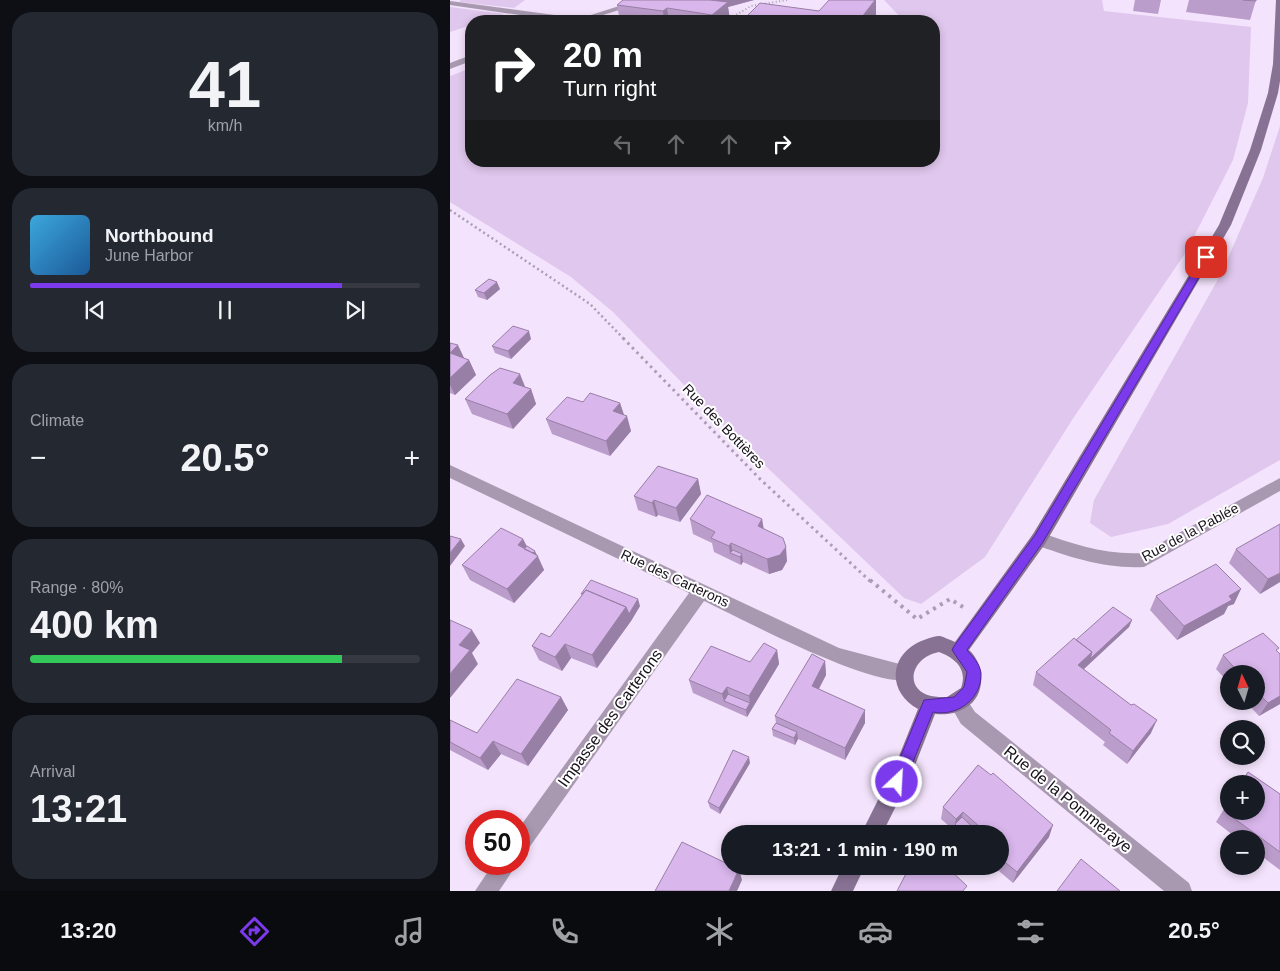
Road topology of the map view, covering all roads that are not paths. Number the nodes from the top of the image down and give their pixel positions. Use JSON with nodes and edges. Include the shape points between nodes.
{"nodes":[{"id":1,"x":647,"y":0,"type":"edge"},
{"id":2,"x":1280,"y":0,"type":"edge"},
{"id":3,"x":450,"y":2,"type":"edge"},
{"id":4,"x":536,"y":15,"type":"edge"},
{"id":5,"x":596,"y":15,"type":"edge"},
{"id":6,"x":465,"y":60,"type":"edge"},
{"id":7,"x":450,"y":66,"type":"edge"},
{"id":8,"x":450,"y":472,"type":"edge"},
{"id":9,"x":1280,"y":484,"type":"edge"},
{"id":10,"x":1039,"y":539,"type":"junction"},
{"id":11,"x":702,"y":591,"type":"junction"},
{"id":12,"x":959,"y":650,"type":"junction"},
{"id":13,"x":904,"y":673,"type":"junction"},
{"id":14,"x":958,"y":703,"type":"junction"},
{"id":15,"x":929,"y":704,"type":"junction"},
{"id":16,"x":876,"y":825,"type":"edge"},
{"id":17,"x":530,"y":830,"type":"edge"},
{"id":18,"x":498,"y":875,"type":"edge"},
{"id":19,"x":850,"y":875,"type":"edge"},
{"id":20,"x":486,"y":891,"type":"edge"},
{"id":21,"x":842,"y":891,"type":"edge"},
{"id":22,"x":1181,"y":891,"type":"edge"}],
"edges":[{"from":1,"to":5,"type":"street"},
{"from":2,"to":10,"type":"main road","via":[[1278,71],[1249,172],[1225,225]]},
{"from":3,"to":4,"type":"street"},
{"from":6,"to":7,"type":"street"},
{"from":8,"to":11,"type":"street","name":"Rue des Carterons"},
{"from":9,"to":10,"type":"street","name":"Rue de la Pablée","via":[[1144,560],[1120,561],[1078,553]]},
{"from":10,"to":12,"type":"main road"},
{"from":11,"to":13,"type":"street","name":"Rue des Carterons","via":[[835,655]]},
{"from":11,"to":17,"type":"street","name":"Impasse des Carterons"},
{"from":12,"to":13,"type":"main road","via":[[939,644],[924,647],[912,655]]},
{"from":12,"to":14,"type":"main road","via":[[971,664],[974,682]]},
{"from":13,"to":15,"type":"main road","via":[[913,695]]},
{"from":14,"to":15,"type":"main road"},
{"from":14,"to":22,"type":"street","name":"Rue de la Pommeraye","via":[[968,718]]},
{"from":15,"to":16,"type":"main road","via":[[903,771]]},
{"from":18,"to":20,"type":"street"},
{"from":19,"to":21,"type":"main road"}]}
